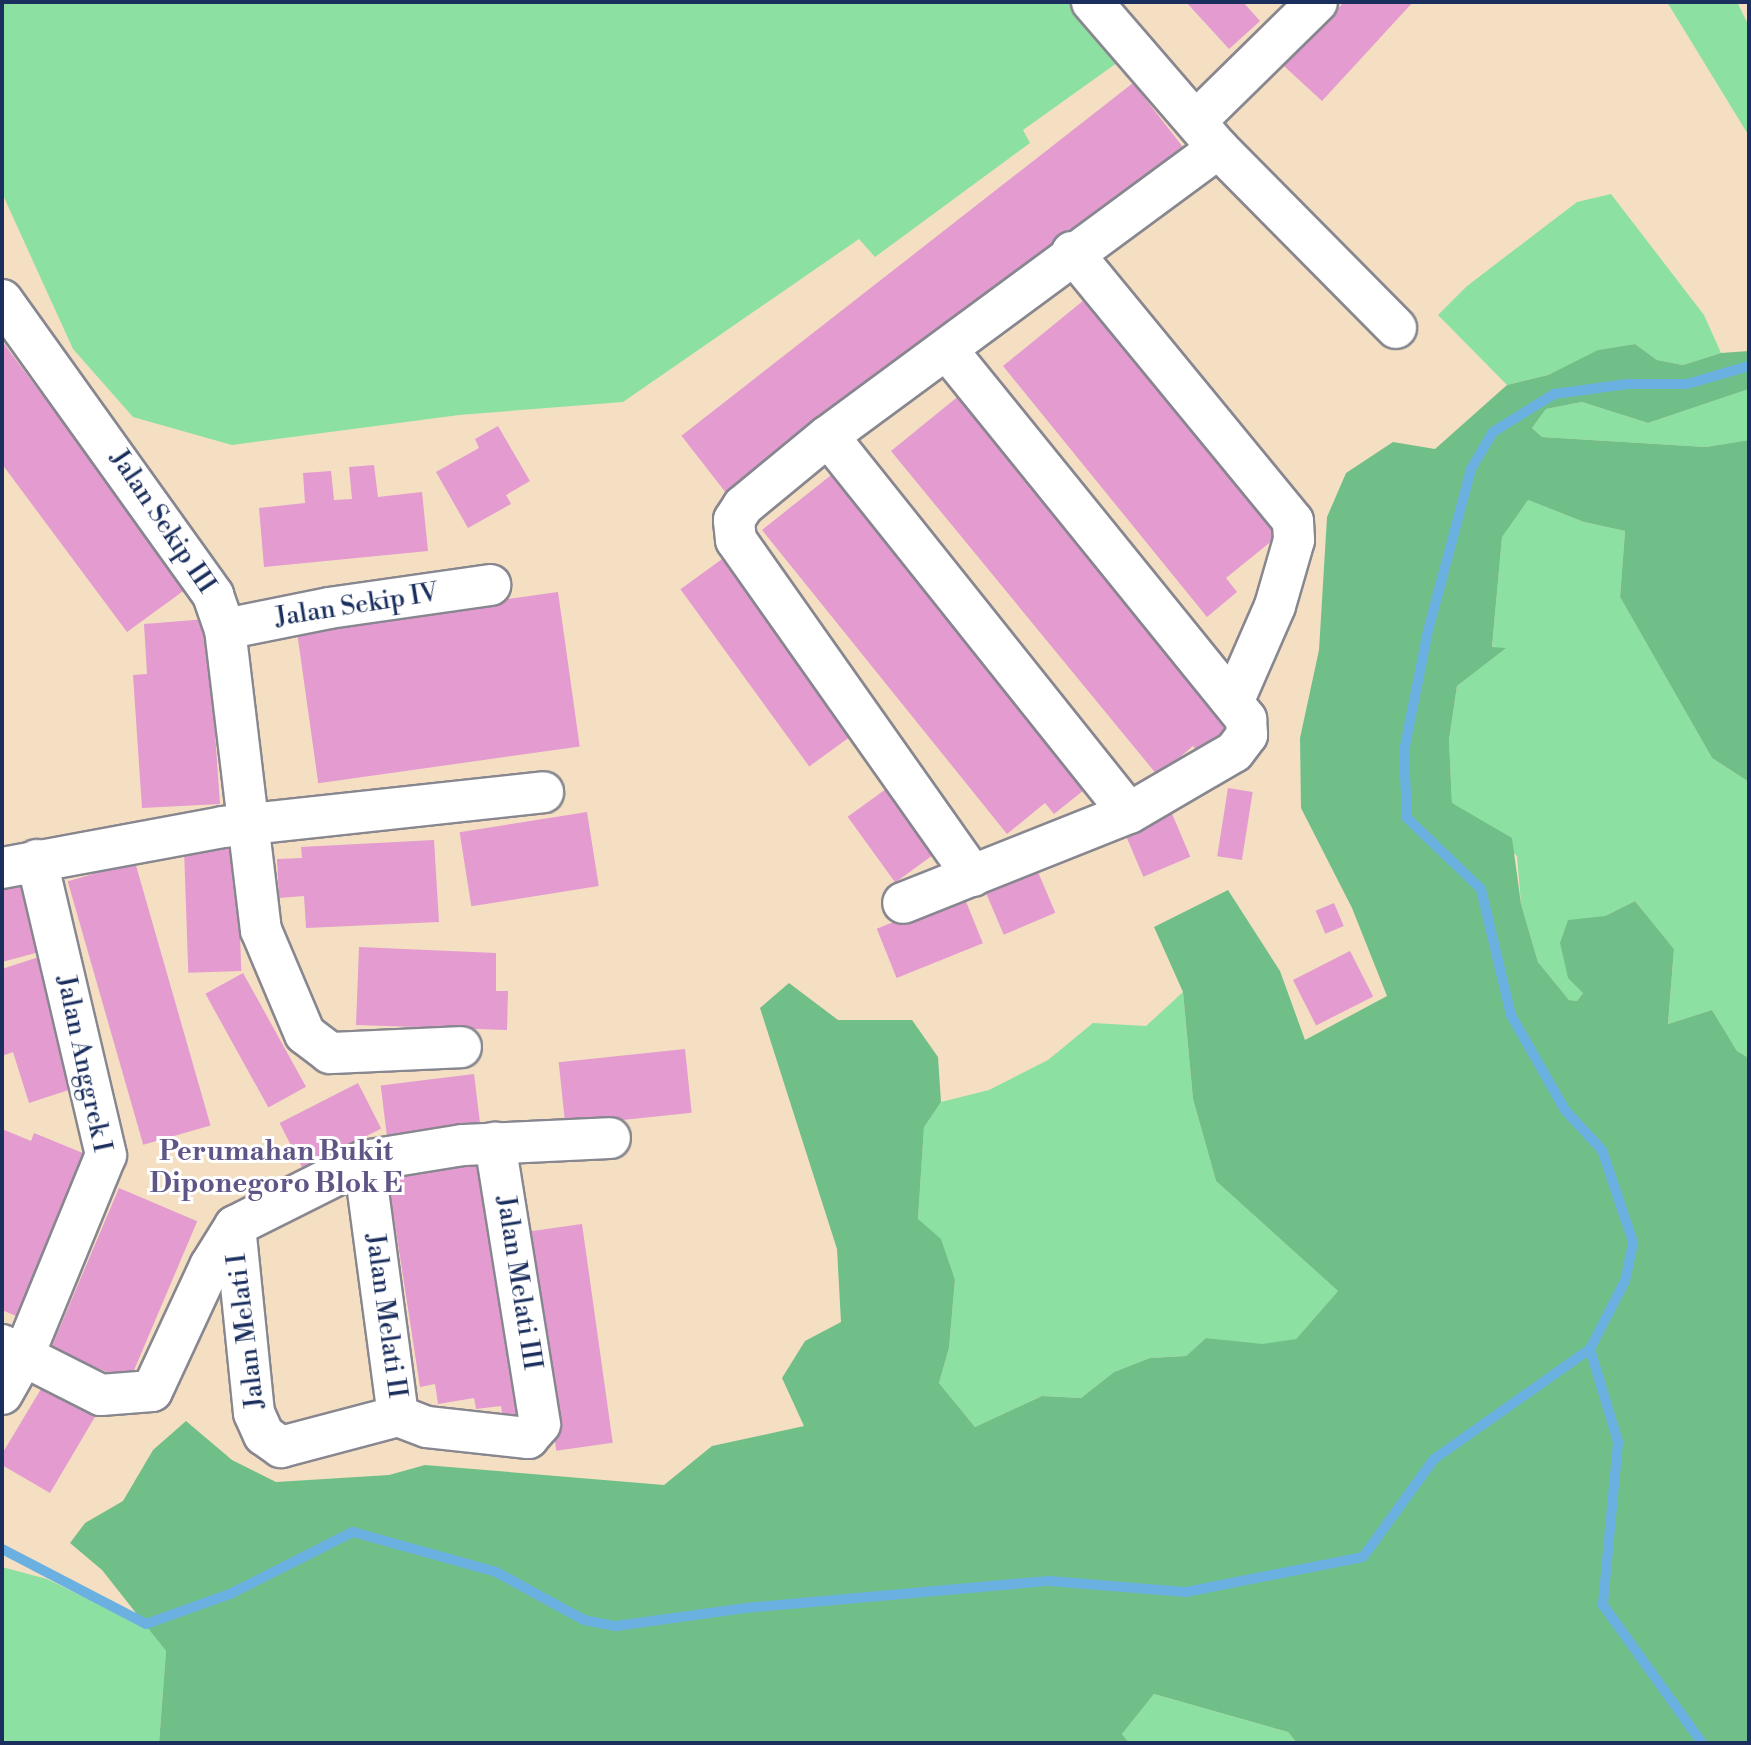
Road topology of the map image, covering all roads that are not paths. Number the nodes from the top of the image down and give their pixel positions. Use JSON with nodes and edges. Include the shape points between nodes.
{"nodes":[{"id":1,"x":1092,"y":2,"type":"edge"},
{"id":2,"x":1317,"y":2,"type":"edge"},
{"id":3,"x":1207,"y":134,"type":"junction"},
{"id":4,"x":1072,"y":252,"type":"junction"},
{"id":5,"x":2,"y":300,"type":"edge"},
{"id":6,"x":1396,"y":328,"type":"dead end"},
{"id":7,"x":948,"y":351,"type":"junction"},
{"id":8,"x":828,"y":436,"type":"junction"},
{"id":9,"x":490,"y":585,"type":"dead end"},
{"id":10,"x":225,"y":629,"type":"junction"},
{"id":11,"x":1233,"y":702,"type":"junction"},
{"id":12,"x":543,"y":792,"type":"dead end"},
{"id":13,"x":1129,"y":813,"type":"junction"},
{"id":14,"x":245,"y":825,"type":"junction"},
{"id":15,"x":20,"y":864,"type":"edge"},
{"id":16,"x":973,"y":876,"type":"junction"},
{"id":17,"x":903,"y":903,"type":"dead end"},
{"id":18,"x":461,"y":1047,"type":"dead end"},
{"id":19,"x":610,"y":1138,"type":"dead end"},
{"id":20,"x":495,"y":1143,"type":"junction"},
{"id":21,"x":364,"y":1161,"type":"junction"},
{"id":22,"x":235,"y":1226,"type":"junction"},
{"id":23,"x":12,"y":1351,"type":"edge"},
{"id":24,"x":2,"y":1394,"type":"edge"},
{"id":25,"x":398,"y":1416,"type":"junction"},
{"id":26,"x":540,"y":1424,"type":"joint"}],
"edges":[{"from":1,"to":3,"type":"street"},
{"from":2,"to":3,"type":"street"},
{"from":3,"to":4,"type":"street"},
{"from":3,"to":6,"type":"street"},
{"from":4,"to":7,"type":"street"},
{"from":4,"to":11,"type":"street","via":[[1293,521],[1294,540],[1275,606]]},
{"from":5,"to":10,"type":"street","name":"Jalan Sekip III","via":[[213,595]]},
{"from":7,"to":8,"type":"street"},
{"from":7,"to":11,"type":"street"},
{"from":8,"to":13,"type":"street"},
{"from":8,"to":16,"type":"street","via":[[743,506],[734,520],[736,540]]},
{"from":9,"to":10,"type":"street","name":"Jalan Sekip IV"},
{"from":10,"to":14,"type":"street","name":"Jalan Sekip III"},
{"from":11,"to":13,"type":"street","via":[[1246,719],[1247,735],[1234,752]]},
{"from":12,"to":14,"type":"street"},
{"from":13,"to":16,"type":"street"},
{"from":14,"to":15,"type":"street"},
{"from":14,"to":18,"type":"street","name":"Jalan Sekip III","via":[[261,930],[315,1046],[330,1053]]},
{"from":15,"to":23,"type":"street","name":"Jalan Anggrek I","via":[[106,1155]]},
{"from":16,"to":17,"type":"street"},
{"from":19,"to":20,"type":"street"},
{"from":20,"to":21,"type":"street"},
{"from":20,"to":26,"type":"street","name":"Jalan Melati III"},
{"from":21,"to":22,"type":"street"},
{"from":21,"to":25,"type":"street","name":"Jalan Melati II"},
{"from":22,"to":23,"type":"street","via":[[210,1266],[152,1391],[115,1397]]},
{"from":22,"to":25,"type":"street","name":"Jalan Melati I","via":[[254,1413],[264,1435],[281,1447]]},
{"from":23,"to":24,"type":"street","name":"Jalan Anggrek I"},
{"from":25,"to":26,"type":"street","name":"Jalan Melati II","via":[[427,1427],[528,1438]]}]}
